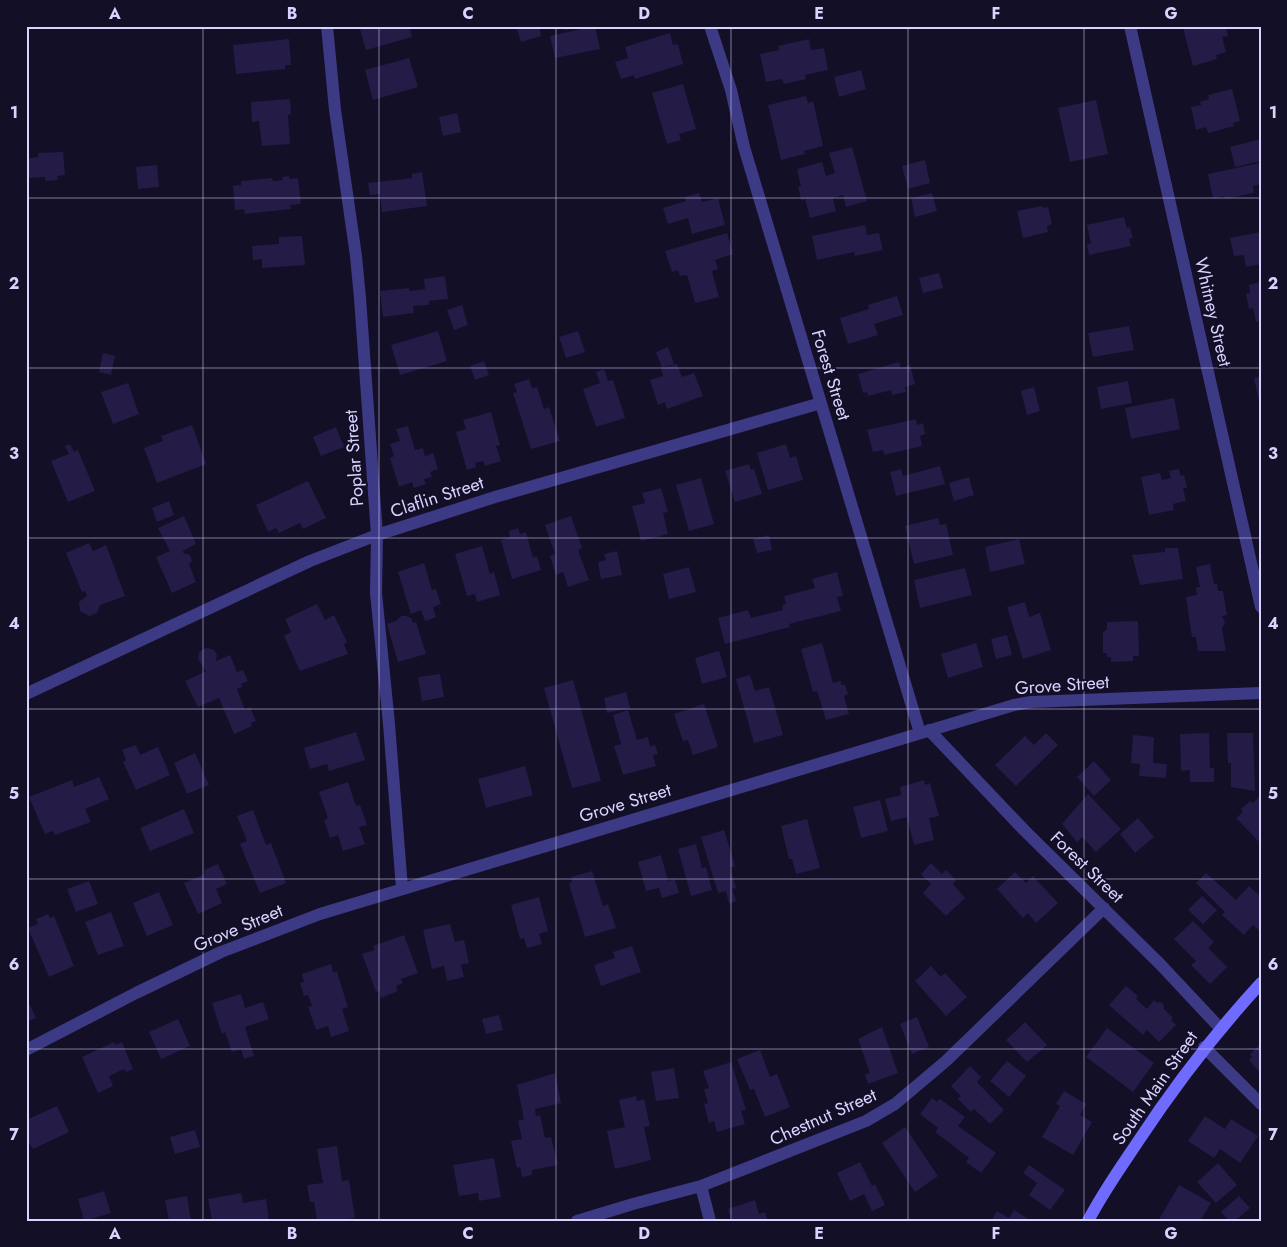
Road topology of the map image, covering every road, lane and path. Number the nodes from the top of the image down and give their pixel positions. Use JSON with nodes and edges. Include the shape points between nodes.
{"nodes":[{"id":1,"x":327,"y":26,"type":"edge"},
{"id":2,"x":710,"y":26,"type":"edge"},
{"id":3,"x":1130,"y":26,"type":"edge"},
{"id":4,"x":821,"y":403,"type":"junction"},
{"id":5,"x":377,"y":535,"type":"junction"},
{"id":6,"x":1261,"y":607,"type":"edge"},
{"id":7,"x":1261,"y":693,"type":"edge"},
{"id":8,"x":26,"y":694,"type":"edge"},
{"id":9,"x":924,"y":732,"type":"junction"},
{"id":10,"x":402,"y":888,"type":"junction"},
{"id":11,"x":1104,"y":908,"type":"junction"},
{"id":12,"x":1261,"y":983,"type":"edge"},
{"id":13,"x":1220,"y":1028,"type":"junction"},
{"id":14,"x":1204,"y":1048,"type":"junction"},
{"id":15,"x":26,"y":1050,"type":"edge"},
{"id":16,"x":1261,"y":1104,"type":"edge"},
{"id":17,"x":701,"y":1186,"type":"junction"},
{"id":18,"x":577,"y":1221,"type":"edge"},
{"id":19,"x":710,"y":1221,"type":"edge"},
{"id":20,"x":1088,"y":1221,"type":"edge"}],
"edges":[{"from":1,"to":5,"type":"street","name":"Poplar Street","via":[[335,110],[356,256]]},
{"from":2,"to":4,"type":"street","name":"Forest Street"},
{"from":3,"to":6,"type":"street","name":"Whitney Street"},
{"from":4,"to":5,"type":"street","name":"Claflin Street","via":[[495,497]]},
{"from":4,"to":9,"type":"street","name":"Forest Street"},
{"from":5,"to":8,"type":"street","name":"Claflin Street","via":[[310,561]]},
{"from":5,"to":10,"type":"street","name":"Poplar Street","via":[[376,593]]},
{"from":7,"to":9,"type":"street","name":"Grove Street","via":[[1030,702]]},
{"from":9,"to":10,"type":"street","name":"Grove Street"},
{"from":9,"to":11,"type":"street","name":"Forest Street"},
{"from":10,"to":15,"type":"street","name":"Grove Street","via":[[320,914],[221,952]]},
{"from":11,"to":13,"type":"street","name":"Forest Street"},
{"from":11,"to":17,"type":"street","name":"Chestnut Street","via":[[946,1061],[895,1104],[866,1121]]},
{"from":12,"to":13,"type":"main road","name":"South Main Street"},
{"from":13,"to":14,"type":"main road","name":"South Main Street"},
{"from":14,"to":16,"type":"street"},
{"from":14,"to":20,"type":"main road","name":"South Main Street","via":[[1152,1120]]},
{"from":17,"to":18,"type":"street","name":"Chestnut Street"},
{"from":17,"to":19,"type":"street"}]}
